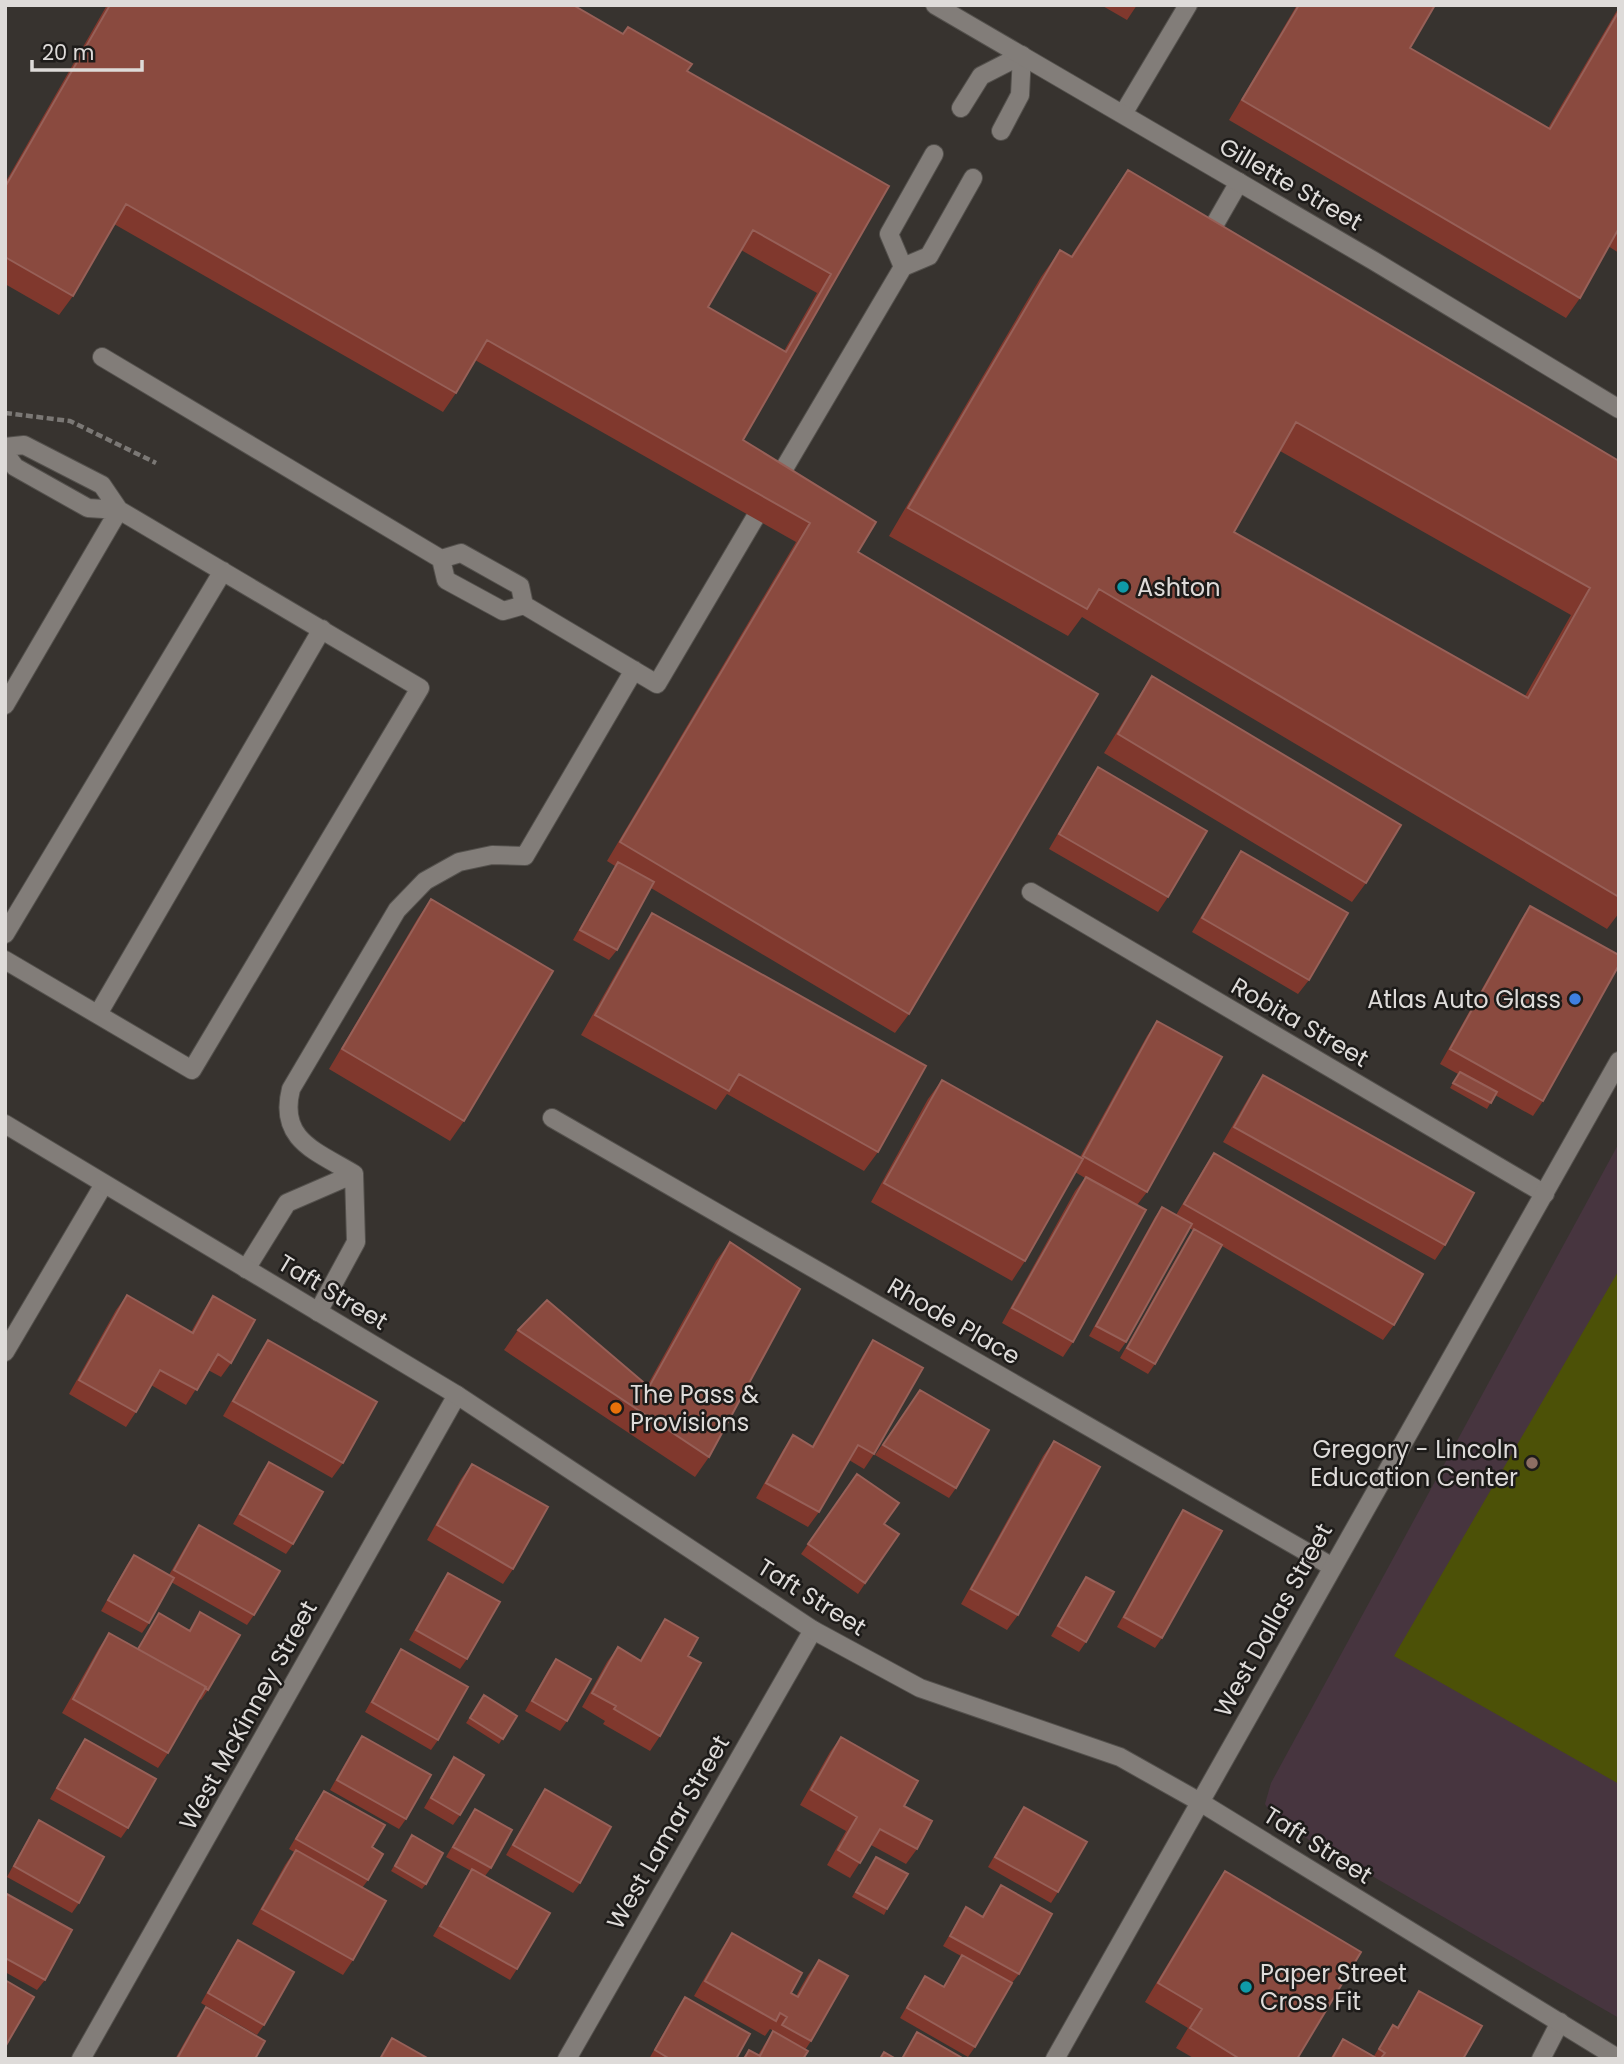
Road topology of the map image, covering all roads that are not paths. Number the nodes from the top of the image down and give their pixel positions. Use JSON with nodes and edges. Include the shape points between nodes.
{"nodes":[{"id":1,"x":935,"y":5,"type":"edge"},
{"id":2,"x":1188,"y":5,"type":"edge"},
{"id":3,"x":1022,"y":55,"type":"junction"},
{"id":4,"x":961,"y":108,"type":"dead end"},
{"id":5,"x":1123,"y":114,"type":"junction"},
{"id":6,"x":1001,"y":131,"type":"dead end"},
{"id":7,"x":934,"y":154,"type":"dead end"},
{"id":8,"x":973,"y":177,"type":"dead end"},
{"id":9,"x":1239,"y":182,"type":"junction"},
{"id":10,"x":1199,"y":251,"type":"edge"},
{"id":11,"x":903,"y":267,"type":"junction"},
{"id":12,"x":102,"y":357,"type":"dead end"},
{"id":13,"x":1619,"y":409,"type":"edge"},
{"id":14,"x":5,"y":447,"type":"edge"},
{"id":15,"x":5,"y":453,"type":"edge"},
{"id":16,"x":119,"y":510,"type":"junction"},
{"id":17,"x":440,"y":559,"type":"junction"},
{"id":18,"x":223,"y":571,"type":"junction"},
{"id":19,"x":524,"y":606,"type":"junction"},
{"id":20,"x":321,"y":629,"type":"junction"},
{"id":21,"x":634,"y":670,"type":"junction"},
{"id":22,"x":5,"y":705,"type":"edge"},
{"id":23,"x":1031,"y":892,"type":"dead end"},
{"id":24,"x":5,"y":934,"type":"edge"},
{"id":25,"x":5,"y":960,"type":"edge"},
{"id":26,"x":97,"y":1014,"type":"junction"},
{"id":27,"x":1619,"y":1061,"type":"edge"},
{"id":28,"x":552,"y":1118,"type":"dead end"},
{"id":29,"x":5,"y":1124,"type":"edge"},
{"id":30,"x":354,"y":1174,"type":"junction"},
{"id":31,"x":104,"y":1184,"type":"junction"},
{"id":32,"x":1545,"y":1194,"type":"junction"},
{"id":33,"x":246,"y":1269,"type":"junction"},
{"id":34,"x":318,"y":1312,"type":"junction"},
{"id":35,"x":5,"y":1352,"type":"edge"},
{"id":36,"x":457,"y":1395,"type":"junction"},
{"id":37,"x":1331,"y":1566,"type":"junction"},
{"id":38,"x":813,"y":1630,"type":"junction"},
{"id":39,"x":1200,"y":1802,"type":"junction"},
{"id":40,"x":1560,"y":2022,"type":"junction"},
{"id":41,"x":81,"y":2059,"type":"edge"},
{"id":42,"x":567,"y":2059,"type":"edge"},
{"id":43,"x":1055,"y":2059,"type":"edge"},
{"id":44,"x":1541,"y":2059,"type":"edge"},
{"id":45,"x":1619,"y":2059,"type":"edge"}],
"edges":[{"from":1,"to":3,"type":"street","name":"Gillette Street"},
{"from":2,"to":5,"type":"street"},
{"from":3,"to":4,"type":"street","via":[[981,76]]},
{"from":3,"to":5,"type":"street","name":"Gillette Street"},
{"from":3,"to":6,"type":"street","via":[[1020,95]]},
{"from":5,"to":9,"type":"street","name":"Gillette Street"},
{"from":7,"to":11,"type":"street","via":[[889,234]]},
{"from":8,"to":11,"type":"street","via":[[929,257]]},
{"from":9,"to":10,"type":"street"},
{"from":9,"to":13,"type":"street","name":"Gillette Street"},
{"from":11,"to":21,"type":"street","via":[[657,684]]},
{"from":12,"to":17,"type":"street"},
{"from":14,"to":16,"type":"street","via":[[24,445],[102,485]]},
{"from":15,"to":16,"type":"street","via":[[15,467],[88,508]]},
{"from":16,"to":18,"type":"street"},
{"from":16,"to":22,"type":"street"},
{"from":17,"to":19,"type":"street","via":[[446,580],[484,602],[503,611]]},
{"from":17,"to":19,"type":"street","via":[[461,553],[500,574],[520,586]]},
{"from":18,"to":20,"type":"street"},
{"from":18,"to":24,"type":"street"},
{"from":19,"to":21,"type":"street"},
{"from":20,"to":26,"type":"street"},
{"from":20,"to":26,"type":"street","via":[[420,688],[192,1070]]},
{"from":21,"to":30,"type":"street","via":[[525,856],[492,855],[459,862],[425,881],[397,910],[291,1089],[286,1109],[290,1127],[303,1144]]},
{"from":23,"to":32,"type":"street","name":"Robita Street"},
{"from":25,"to":26,"type":"street"},
{"from":27,"to":32,"type":"street","name":"West Dallas Street"},
{"from":28,"to":37,"type":"street","name":"Rhode Place"},
{"from":29,"to":31,"type":"street","name":"Taft Street"},
{"from":30,"to":33,"type":"street","via":[[287,1203]]},
{"from":30,"to":34,"type":"street","via":[[356,1242]]},
{"from":31,"to":33,"type":"street","name":"Taft Street"},
{"from":31,"to":35,"type":"street"},
{"from":32,"to":37,"type":"street","name":"West Dallas Street"},
{"from":33,"to":34,"type":"street","name":"Taft Street"},
{"from":34,"to":36,"type":"street","name":"Taft Street"},
{"from":36,"to":38,"type":"street","name":"Taft Street"},
{"from":36,"to":41,"type":"street","name":"West McKinney Street"},
{"from":37,"to":39,"type":"street","name":"West Dallas Street"},
{"from":38,"to":39,"type":"street","name":"Taft Street","via":[[920,1688],[1120,1757]]},
{"from":38,"to":42,"type":"street","name":"West Lamar Street"},
{"from":39,"to":40,"type":"street","name":"Taft Street"},
{"from":39,"to":43,"type":"street","name":"West Dallas Street"},
{"from":40,"to":44,"type":"street"},
{"from":40,"to":45,"type":"street","name":"Taft Street"}]}
